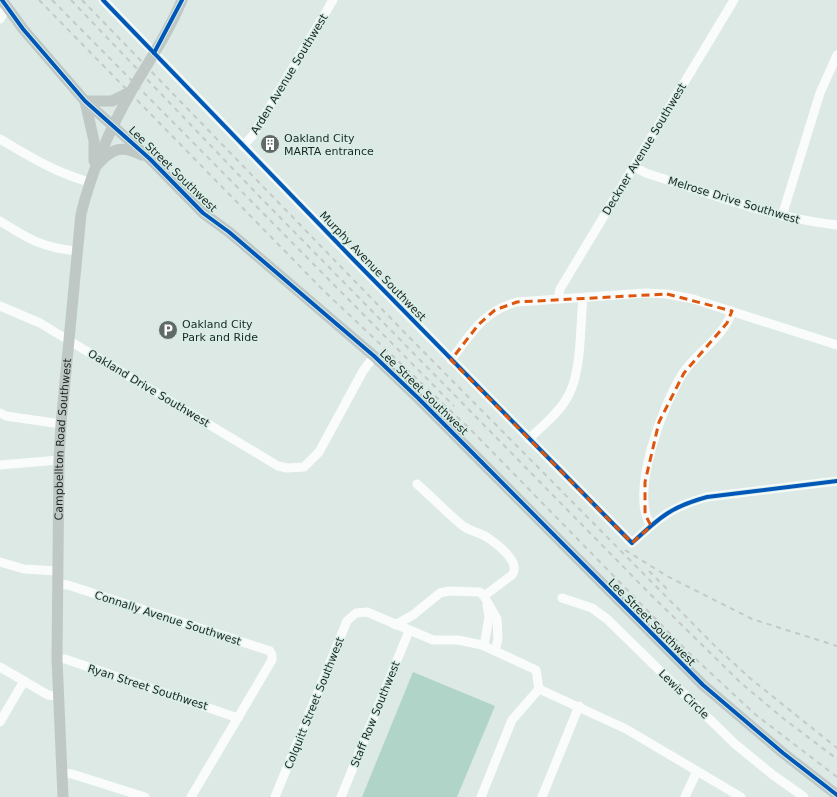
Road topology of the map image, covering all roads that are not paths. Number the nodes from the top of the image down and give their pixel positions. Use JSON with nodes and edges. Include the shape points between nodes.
{"nodes":[{"id":1,"x":103,"y":0,"type":"edge"},
{"id":2,"x":182,"y":0,"type":"edge"},
{"id":3,"x":333,"y":0,"type":"edge"},
{"id":4,"x":734,"y":0,"type":"edge"},
{"id":5,"x":4,"y":3,"type":"edge"},
{"id":6,"x":0,"y":19,"type":"edge"},
{"id":7,"x":154,"y":53,"type":"junction"},
{"id":8,"x":837,"y":54,"type":"edge"},
{"id":9,"x":131,"y":92,"type":"junction"},
{"id":10,"x":85,"y":100,"type":"junction"},
{"id":11,"x":113,"y":125,"type":"junction"},
{"id":12,"x":0,"y":139,"type":"edge"},
{"id":13,"x":243,"y":146,"type":"junction"},
{"id":14,"x":150,"y":159,"type":"junction"},
{"id":15,"x":634,"y":167,"type":"junction"},
{"id":16,"x":94,"y":169,"type":"junction"},
{"id":17,"x":89,"y":182,"type":"junction"},
{"id":18,"x":782,"y":216,"type":"junction"},
{"id":19,"x":0,"y":221,"type":"edge"},
{"id":20,"x":837,"y":225,"type":"edge"},
{"id":21,"x":77,"y":251,"type":"junction"},
{"id":22,"x":583,"y":298,"type":"junction"},
{"id":23,"x":558,"y":299,"type":"junction"},
{"id":24,"x":0,"y":306,"type":"edge"},
{"id":25,"x":732,"y":312,"type":"junction"},
{"id":26,"x":68,"y":339,"type":"junction"},
{"id":27,"x":837,"y":345,"type":"edge"},
{"id":28,"x":374,"y":356,"type":"junction"},
{"id":29,"x":451,"y":360,"type":"junction"},
{"id":30,"x":0,"y":413,"type":"edge"},
{"id":31,"x":61,"y":424,"type":"junction"},
{"id":32,"x":529,"y":439,"type":"junction"},
{"id":33,"x":59,"y":460,"type":"junction"},
{"id":34,"x":0,"y":465,"type":"edge"},
{"id":35,"x":837,"y":481,"type":"edge"},
{"id":36,"x":417,"y":484,"type":"dead end"},
{"id":37,"x":651,"y":526,"type":"junction"},
{"id":38,"x":0,"y":562,"type":"edge"},
{"id":39,"x":58,"y":571,"type":"junction"},
{"id":40,"x":58,"y":584,"type":"junction"},
{"id":41,"x":484,"y":596,"type":"junction"},
{"id":42,"x":562,"y":598,"type":"dead end"},
{"id":43,"x":396,"y":625,"type":"junction"},
{"id":44,"x":409,"y":631,"type":"junction"},
{"id":45,"x":484,"y":646,"type":"junction"},
{"id":46,"x":495,"y":651,"type":"junction"},
{"id":47,"x":57,"y":659,"type":"junction"},
{"id":48,"x":0,"y":667,"type":"edge"},
{"id":49,"x":24,"y":681,"type":"junction"},
{"id":50,"x":538,"y":689,"type":"junction"},
{"id":51,"x":58,"y":696,"type":"junction"},
{"id":52,"x":579,"y":706,"type":"junction"},
{"id":53,"x":238,"y":718,"type":"junction"},
{"id":54,"x":0,"y":722,"type":"edge"},
{"id":55,"x":697,"y":771,"type":"junction"},
{"id":56,"x":62,"y":773,"type":"junction"},
{"id":57,"x":837,"y":795,"type":"edge"},
{"id":58,"x":63,"y":797,"type":"edge"},
{"id":59,"x":145,"y":797,"type":"edge"},
{"id":60,"x":191,"y":797,"type":"edge"},
{"id":61,"x":275,"y":797,"type":"edge"},
{"id":62,"x":341,"y":797,"type":"edge"},
{"id":63,"x":480,"y":797,"type":"edge"},
{"id":64,"x":542,"y":797,"type":"edge"},
{"id":65,"x":685,"y":797,"type":"edge"},
{"id":66,"x":741,"y":797,"type":"edge"},
{"id":67,"x":804,"y":797,"type":"edge"}],
"edges":[{"from":1,"to":7,"type":"street","name":"Murphy Avenue Southwest"},
{"from":2,"to":7,"type":"main road","name":"Campbellton Road Southwest"},
{"from":3,"to":13,"type":"street","name":"Arden Avenue Southwest","via":[[254,135]]},
{"from":4,"to":15,"type":"street","name":"Deckner Avenue Southwest"},
{"from":5,"to":6,"type":"street"},
{"from":5,"to":10,"type":"main road","name":"Lee Street Southwest","via":[[23,29]]},
{"from":7,"to":9,"type":"main road","name":"Campbellton Road Southwest"},
{"from":7,"to":13,"type":"street","name":"Murphy Avenue Southwest"},
{"from":8,"to":18,"type":"street","via":[[820,93]]},
{"from":9,"to":10,"type":"main road","via":[[112,101]]},
{"from":9,"to":11,"type":"main road","name":"Campbellton Road Southwest"},
{"from":10,"to":11,"type":"main road","name":"Lee Street Southwest"},
{"from":10,"to":16,"type":"main road","via":[[94,141]]},
{"from":11,"to":14,"type":"main road","name":"Lee Street Southwest"},
{"from":11,"to":16,"type":"main road","name":"Campbellton Road Southwest"},
{"from":12,"to":17,"type":"street","via":[[60,173]]},
{"from":13,"to":29,"type":"street","name":"Murphy Avenue Southwest"},
{"from":14,"to":16,"type":"main road","via":[[136,152],[120,149],[105,156]]},
{"from":14,"to":28,"type":"main road","name":"Lee Street Southwest","via":[[203,213],[229,232]]},
{"from":15,"to":18,"type":"street","name":"Melrose Drive Southwest"},
{"from":15,"to":23,"type":"street","name":"Deckner Avenue Southwest","via":[[560,289]]},
{"from":16,"to":17,"type":"main road","name":"Campbellton Road Southwest"},
{"from":17,"to":21,"type":"main road","name":"Campbellton Road Southwest","via":[[81,214]]},
{"from":18,"to":20,"type":"street","name":"Melrose Drive Southwest"},
{"from":19,"to":21,"type":"street","via":[[28,239],[48,247]]},
{"from":21,"to":26,"type":"main road","name":"Campbellton Road Southwest"},
{"from":22,"to":23,"type":"street"},
{"from":22,"to":25,"type":"street","via":[[645,293],[666,294],[693,299]]},
{"from":22,"to":32,"type":"street","via":[[572,388],[560,408]]},
{"from":23,"to":29,"type":"street","via":[[517,302],[496,310],[479,324]]},
{"from":24,"to":26,"type":"street","name":"Oakland Drive Southwest","via":[[40,323]]},
{"from":25,"to":27,"type":"street"},
{"from":25,"to":37,"type":"street","via":[[727,323],[684,373],[659,422],[645,482],[645,514]]},
{"from":26,"to":28,"type":"street","name":"Oakland Drive Southwest","via":[[278,466],[297,468],[304,467],[319,452],[363,371]]},
{"from":26,"to":31,"type":"main road","name":"Campbellton Road Southwest"},
{"from":28,"to":57,"type":"main road","name":"Lee Street Southwest","via":[[703,685],[771,744]]},
{"from":29,"to":32,"type":"street","name":"Murphy Avenue Southwest"},
{"from":30,"to":31,"type":"street"},
{"from":31,"to":33,"type":"main road","name":"Campbellton Road Southwest"},
{"from":32,"to":37,"type":"street","name":"Murphy Avenue Southwest","via":[[632,543]]},
{"from":33,"to":34,"type":"street"},
{"from":33,"to":39,"type":"main road","name":"Campbellton Road Southwest"},
{"from":35,"to":37,"type":"street","via":[[707,497],[676,507]]},
{"from":36,"to":41,"type":"street","via":[[463,526],[492,541],[515,566],[512,575]]},
{"from":38,"to":39,"type":"street","via":[[24,569]]},
{"from":39,"to":40,"type":"main road","name":"Campbellton Road Southwest"},
{"from":40,"to":47,"type":"main road","name":"Campbellton Road Southwest"},
{"from":40,"to":53,"type":"street","name":"Connally Avenue Southwest","via":[[68,585],[270,651],[272,660]]},
{"from":41,"to":43,"type":"street","via":[[480,592],[440,593]]},
{"from":41,"to":45,"type":"street","via":[[489,617]]},
{"from":41,"to":46,"type":"street","via":[[495,613],[498,624]]},
{"from":42,"to":67,"type":"street","name":"Lewis Circle","via":[[592,608],[607,619],[735,744]]},
{"from":43,"to":44,"type":"street"},
{"from":43,"to":61,"type":"street","name":"Colquitt Street Southwest","via":[[367,612],[358,612],[348,621]]},
{"from":44,"to":45,"type":"street","via":[[433,640],[468,641]]},
{"from":44,"to":62,"type":"street","name":"Staff Row Southwest"},
{"from":45,"to":46,"type":"street"},
{"from":46,"to":50,"type":"street","via":[[536,670]]},
{"from":47,"to":51,"type":"main road","name":"Campbellton Road Southwest"},
{"from":47,"to":53,"type":"street","name":"Ryan Street Southwest"},
{"from":48,"to":49,"type":"street"},
{"from":49,"to":51,"type":"street","via":[[48,695]]},
{"from":49,"to":54,"type":"street"},
{"from":50,"to":52,"type":"street"},
{"from":50,"to":63,"type":"street","via":[[512,720]]},
{"from":51,"to":56,"type":"main road","name":"Campbellton Road Southwest"},
{"from":52,"to":55,"type":"street","via":[[626,729]]},
{"from":52,"to":64,"type":"street"},
{"from":53,"to":60,"type":"street"},
{"from":55,"to":65,"type":"street"},
{"from":55,"to":66,"type":"street"},
{"from":56,"to":58,"type":"main road","name":"Campbellton Road Southwest"},
{"from":56,"to":59,"type":"street"}]}
